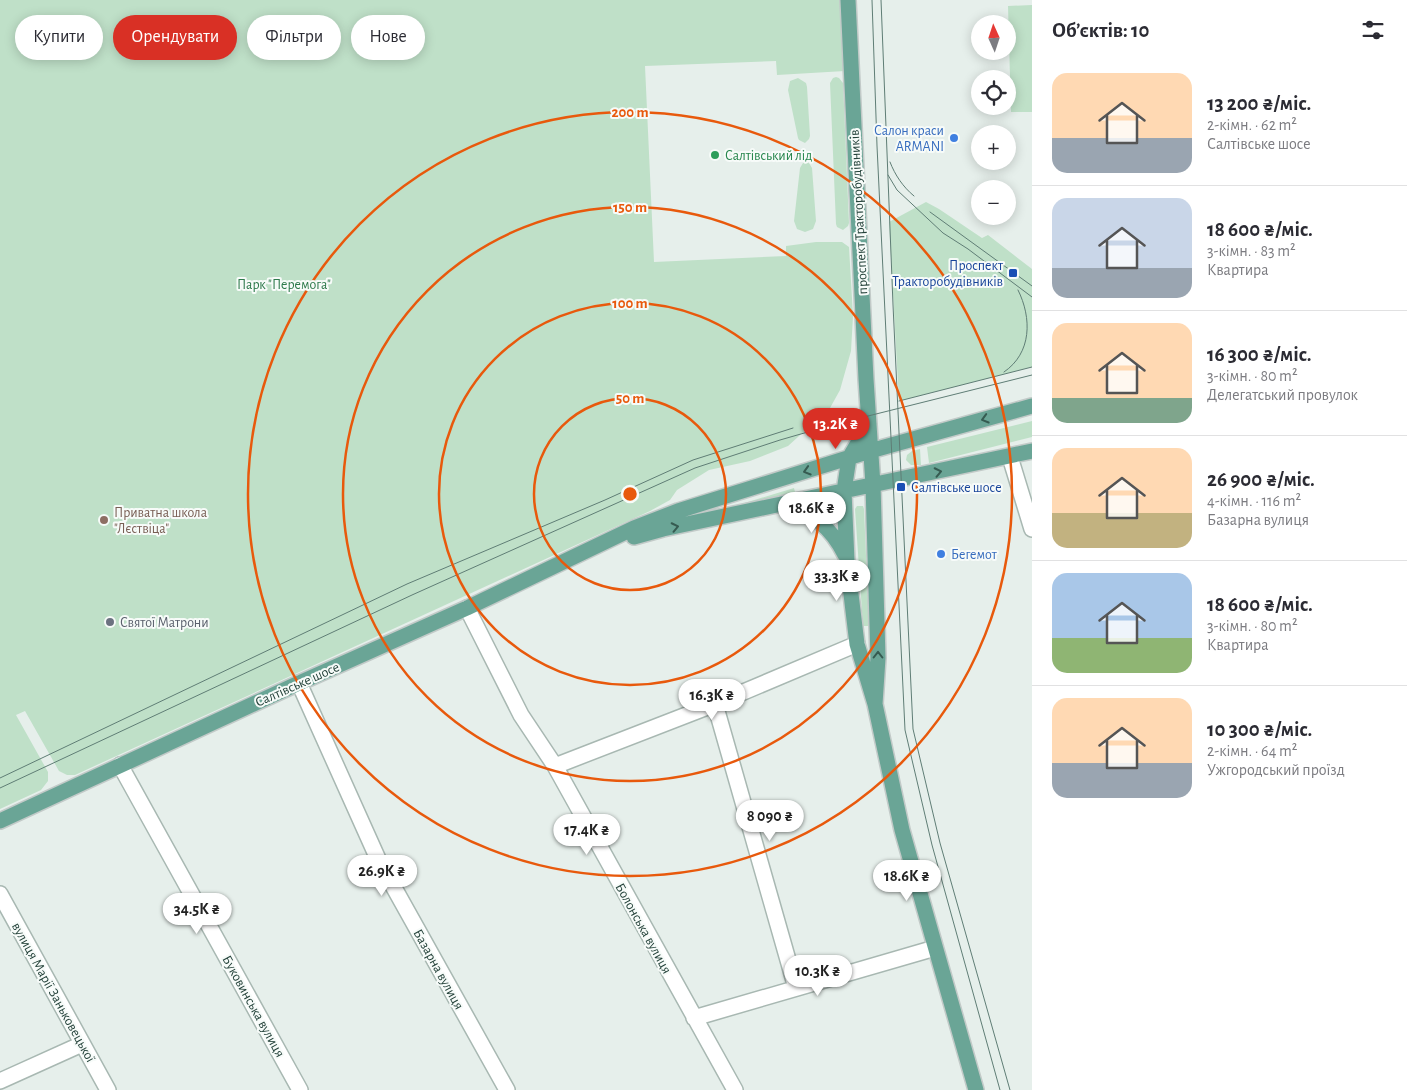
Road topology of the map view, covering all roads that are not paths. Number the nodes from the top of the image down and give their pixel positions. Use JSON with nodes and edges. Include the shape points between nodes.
{"nodes":[{"id":1,"x":848,"y":0,"type":"edge"},
{"id":2,"x":1032,"y":406,"type":"edge"},
{"id":3,"x":869,"y":424,"type":"junction"},
{"id":4,"x":870,"y":451,"type":"junction"},
{"id":5,"x":1032,"y":451,"type":"edge"},
{"id":6,"x":1010,"y":457,"type":"junction"},
{"id":7,"x":849,"y":458,"type":"junction"},
{"id":8,"x":873,"y":485,"type":"junction"},
{"id":9,"x":844,"y":491,"type":"junction"},
{"id":10,"x":780,"y":505,"type":"junction"},
{"id":11,"x":1032,"y":529,"type":"edge"},
{"id":12,"x":594,"y":547,"type":"junction"},
{"id":13,"x":847,"y":560,"type":"junction"},
{"id":14,"x":467,"y":608,"type":"junction"},
{"id":15,"x":857,"y":644,"type":"junction"},
{"id":16,"x":299,"y":683,"type":"junction"},
{"id":17,"x":715,"y":704,"type":"junction"},
{"id":18,"x":876,"y":704,"type":"junction"},
{"id":19,"x":120,"y":765,"type":"junction"},
{"id":20,"x":554,"y":766,"type":"junction"},
{"id":21,"x":0,"y":822,"type":"edge"},
{"id":22,"x":0,"y":894,"type":"edge"},
{"id":23,"x":935,"y":948,"type":"junction"},
{"id":24,"x":796,"y":988,"type":"junction"},
{"id":25,"x":694,"y":1018,"type":"junction"},
{"id":26,"x":82,"y":1044,"type":"junction"},
{"id":27,"x":0,"y":1081,"type":"edge"},
{"id":28,"x":108,"y":1090,"type":"edge"},
{"id":29,"x":300,"y":1090,"type":"edge"},
{"id":30,"x":507,"y":1090,"type":"edge"},
{"id":31,"x":735,"y":1090,"type":"edge"},
{"id":32,"x":976,"y":1090,"type":"edge"}],
"edges":[{"from":1,"to":3,"type":"main road","name":"проспект Тракторобудівників"},
{"from":2,"to":4,"type":"main road","name":"Салтівське шосе","one_way":true},
{"from":3,"to":4,"type":"main road","name":"проспект Тракторобудівників"},
{"from":3,"to":7,"type":"main road","name":"проспект Тракторобудівників"},
{"from":4,"to":7,"type":"main road","name":"Салтівське шосе"},
{"from":4,"to":8,"type":"main road","name":"проспект Тракторобудівників"},
{"from":5,"to":6,"type":"main road","name":"Салтівське шосе"},
{"from":8,"to":6,"type":"main road","name":"Салтівське шосе","one_way":true},
{"from":6,"to":11,"type":"street"},
{"from":7,"to":9,"type":"main road","name":"проспект Тракторобудівників"},
{"from":7,"to":12,"type":"main road","name":"Салтівське шосе","one_way":true,"via":[[678,511]]},
{"from":8,"to":9,"type":"main road","name":"Салтівське шосе"},
{"from":18,"to":8,"type":"main road","name":"проспект Тракторобудівників","one_way":true,"via":[[878,658]]},
{"from":9,"to":10,"type":"main road","name":"Салтівське шосе"},
{"from":9,"to":13,"type":"main road","name":"проспект Тракторобудівників"},
{"from":12,"to":10,"type":"main road","name":"Салтівське шосе","one_way":true},
{"from":10,"to":13,"type":"main road","via":[[802,511],[822,523],[837,540]]},
{"from":12,"to":14,"type":"main road","name":"Салтівське шосе"},
{"from":13,"to":15,"type":"main road","name":"проспект Тракторобудівників"},
{"from":14,"to":16,"type":"main road","name":"Салтівське шосе"},
{"from":14,"to":20,"type":"street","name":"Болонська вулиця","via":[[521,715]]},
{"from":15,"to":17,"type":"street"},
{"from":15,"to":18,"type":"main road","name":"проспект Тракторобудівників"},
{"from":16,"to":19,"type":"main road","name":"Салтівське шосе"},
{"from":16,"to":30,"type":"street","name":"Базарна вулиця","via":[[378,860]]},
{"from":17,"to":20,"type":"street"},
{"from":17,"to":24,"type":"street"},
{"from":18,"to":23,"type":"main road","name":"проспект Тракторобудівників","via":[[902,830]]},
{"from":19,"to":21,"type":"main road","name":"Салтівське шосе"},
{"from":19,"to":29,"type":"street","name":"Буковинська вулиця"},
{"from":20,"to":25,"type":"street","name":"Болонська вулиця"},
{"from":22,"to":26,"type":"street","name":"вулиця Марії Заньковецької"},
{"from":23,"to":24,"type":"street"},
{"from":23,"to":32,"type":"main road","name":"проспект Тракторобудівників"},
{"from":24,"to":25,"type":"street"},
{"from":25,"to":31,"type":"street","name":"Болонська вулиця"},
{"from":26,"to":27,"type":"street"},
{"from":26,"to":28,"type":"street","name":"вулиця Марії Заньковецької"}]}
